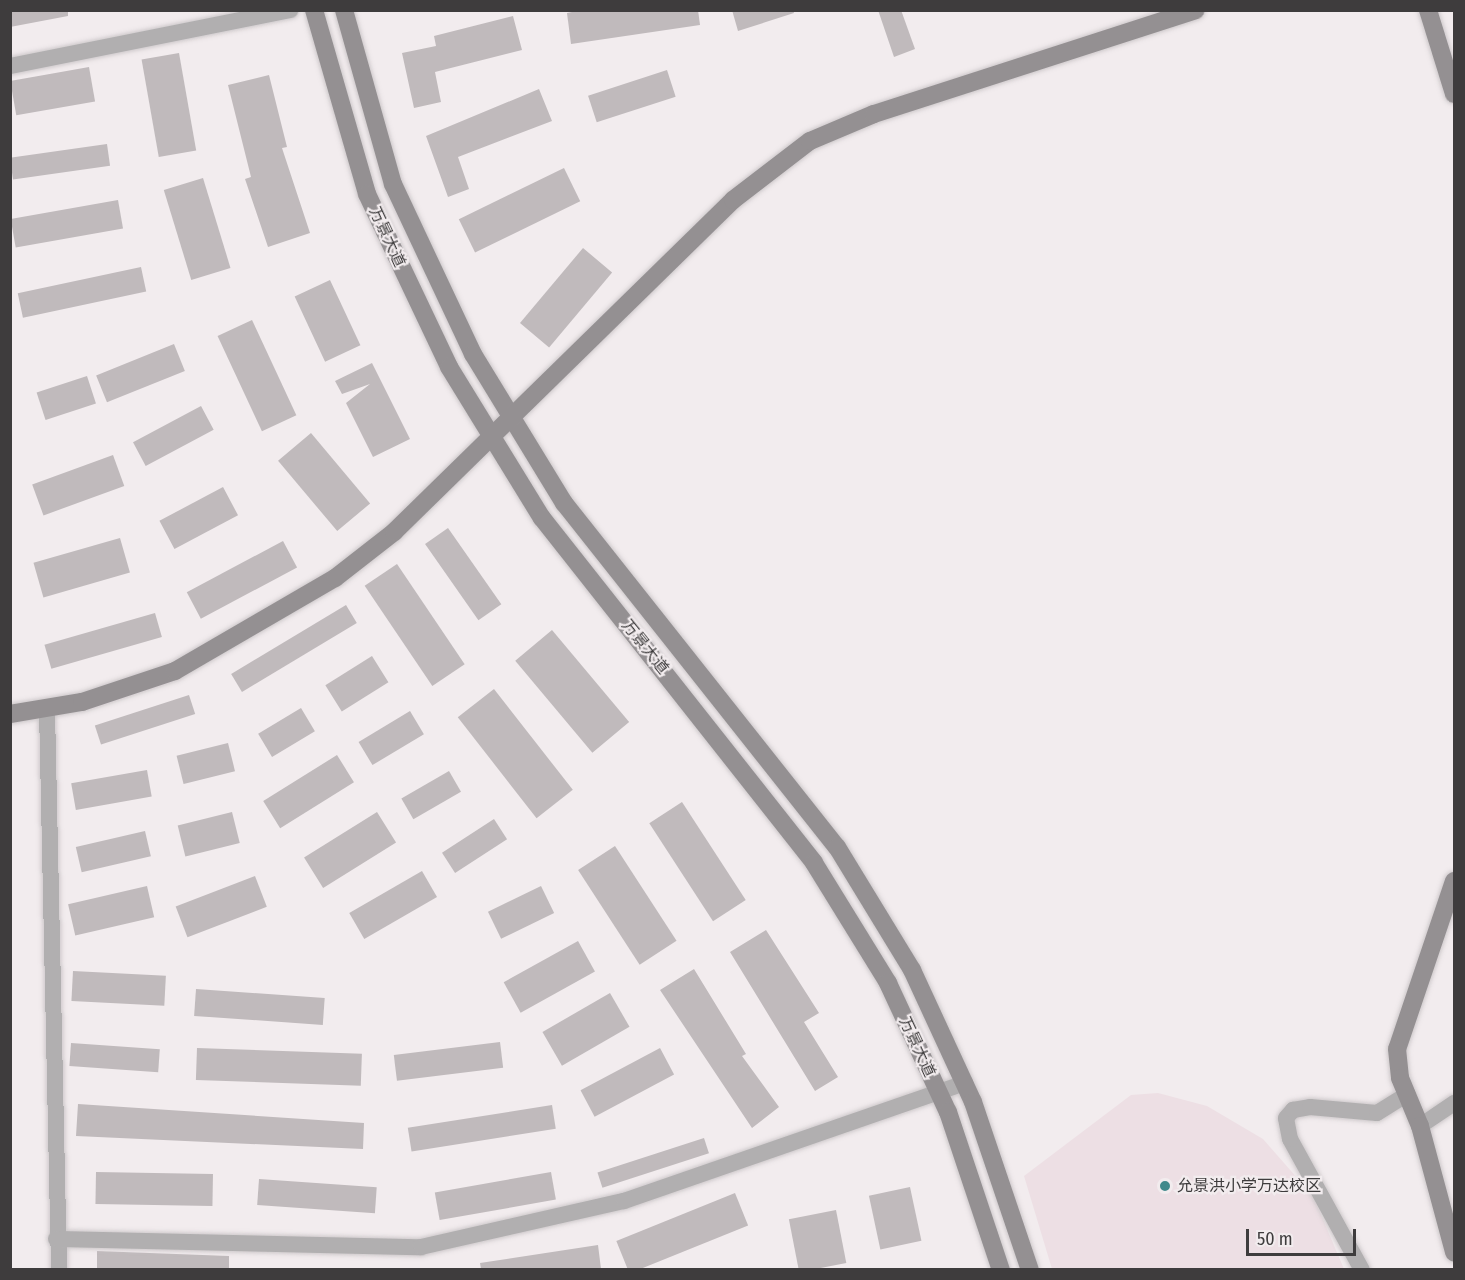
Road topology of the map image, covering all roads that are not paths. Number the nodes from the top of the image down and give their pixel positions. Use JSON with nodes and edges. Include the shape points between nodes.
{"nodes":[{"id":1,"x":290,"y":10,"type":"edge"},
{"id":2,"x":314,"y":10,"type":"edge"},
{"id":3,"x":344,"y":10,"type":"edge"},
{"id":4,"x":1196,"y":10,"type":"edge"},
{"id":5,"x":1428,"y":10,"type":"edge"},
{"id":6,"x":10,"y":66,"type":"edge"},
{"id":7,"x":1455,"y":94,"type":"edge"},
{"id":8,"x":512,"y":415,"type":"junction"},
{"id":9,"x":491,"y":436,"type":"junction"},
{"id":10,"x":47,"y":709,"type":"junction"},
{"id":11,"x":10,"y":714,"type":"edge"},
{"id":12,"x":1455,"y":881,"type":"edge"},
{"id":13,"x":965,"y":1083,"type":"junction"},
{"id":14,"x":1407,"y":1094,"type":"junction"},
{"id":15,"x":940,"y":1096,"type":"junction"},
{"id":16,"x":1455,"y":1103,"type":"edge"},
{"id":17,"x":1420,"y":1126,"type":"junction"},
{"id":18,"x":56,"y":1239,"type":"junction"},
{"id":19,"x":1455,"y":1252,"type":"edge"},
{"id":20,"x":59,"y":1269,"type":"edge"},
{"id":21,"x":1001,"y":1269,"type":"edge"},
{"id":22,"x":1030,"y":1269,"type":"edge"},
{"id":23,"x":1362,"y":1269,"type":"edge"}],
"edges":[{"from":1,"to":6,"type":"street"},
{"from":2,"to":9,"type":"main road","name":"万景大道","via":[[367,194],[449,367]]},
{"from":3,"to":8,"type":"main road","name":"万景大道","via":[[393,184],[473,354]]},
{"from":4,"to":8,"type":"main road","via":[[874,114],[810,141],[733,200]]},
{"from":5,"to":7,"type":"main road"},
{"from":8,"to":9,"type":"main road"},
{"from":8,"to":13,"type":"main road","name":"万景大道","via":[[564,503],[837,847],[912,970]]},
{"from":9,"to":10,"type":"main road","via":[[394,532],[285,611],[174,671],[117,693]]},
{"from":9,"to":15,"type":"main road","name":"万景大道","via":[[542,518],[814,862],[888,983]]},
{"from":10,"to":11,"type":"main road"},
{"from":10,"to":18,"type":"street"},
{"from":12,"to":14,"type":"main road","via":[[1403,1019],[1397,1049]]},
{"from":13,"to":15,"type":"street"},
{"from":13,"to":22,"type":"main road","name":"万景大道"},
{"from":14,"to":17,"type":"main road"},
{"from":14,"to":23,"type":"street","via":[[1377,1113],[1310,1107],[1293,1110],[1286,1118],[1290,1139]]},
{"from":15,"to":18,"type":"street","via":[[624,1201],[421,1247]]},
{"from":15,"to":21,"type":"main road","name":"万景大道"},
{"from":16,"to":17,"type":"street"},
{"from":17,"to":19,"type":"main road"},
{"from":18,"to":20,"type":"street"}]}
